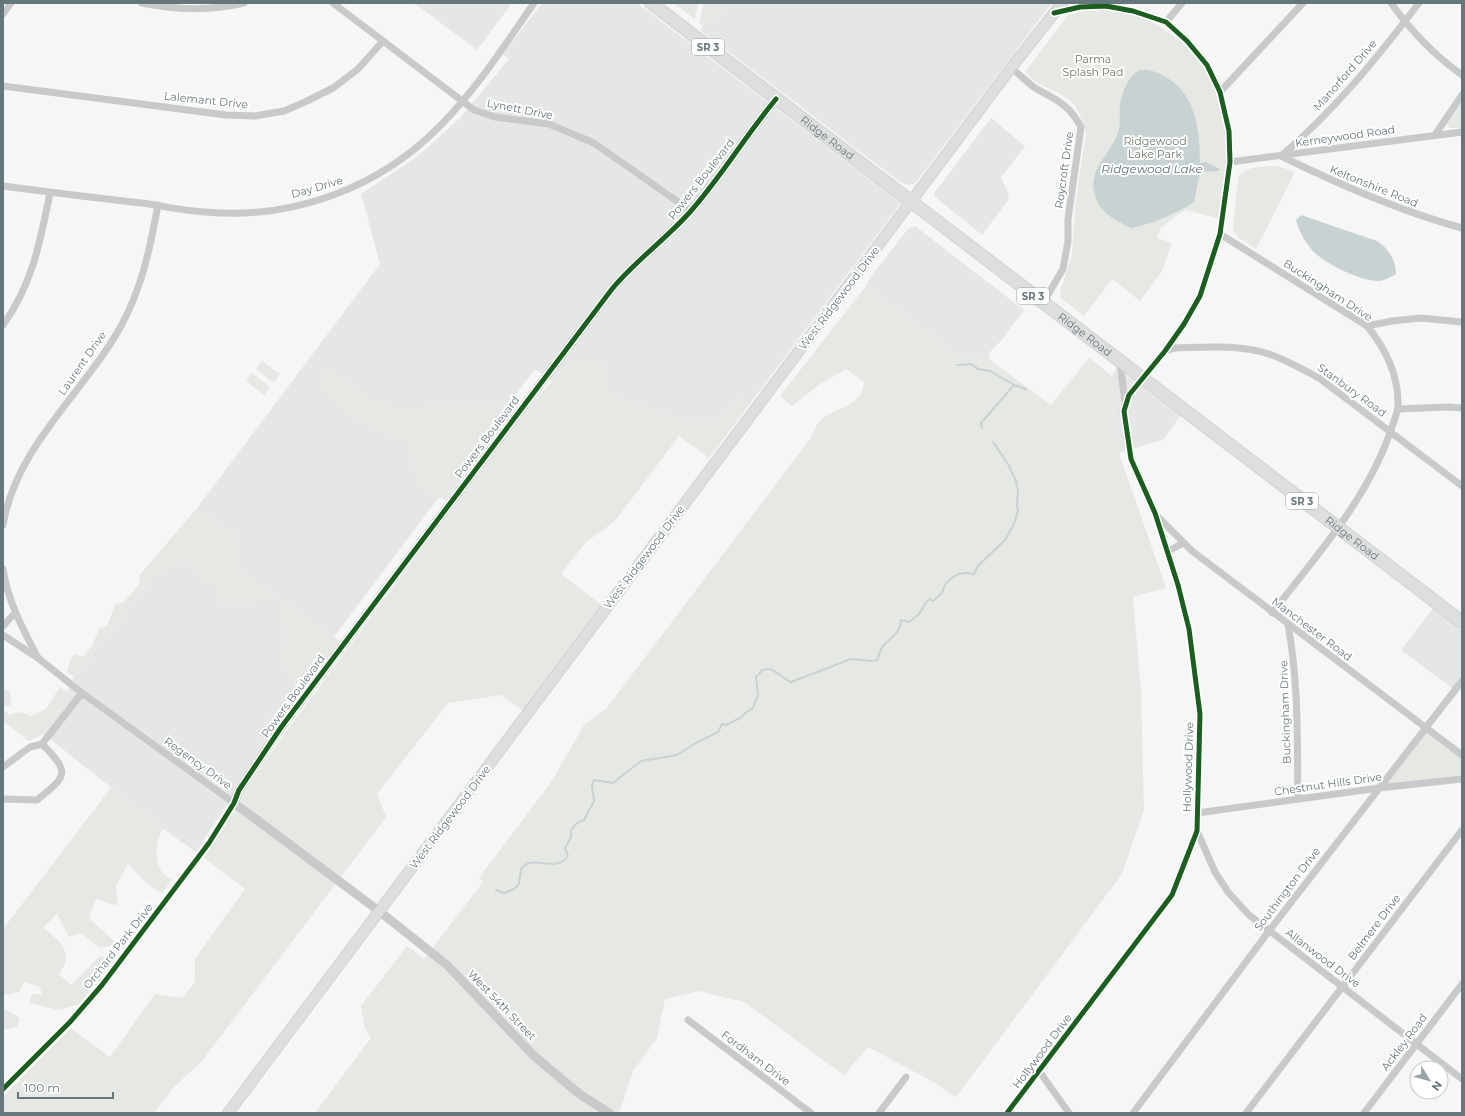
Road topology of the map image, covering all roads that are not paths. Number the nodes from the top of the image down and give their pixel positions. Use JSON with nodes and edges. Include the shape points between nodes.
{"nodes":[{"id":1,"x":11,"y":3,"type":"edge"},
{"id":2,"x":142,"y":3,"type":"edge"},
{"id":3,"x":244,"y":3,"type":"edge"},
{"id":4,"x":333,"y":3,"type":"edge"},
{"id":5,"x":534,"y":3,"type":"edge"},
{"id":6,"x":651,"y":3,"type":"edge"},
{"id":7,"x":1062,"y":3,"type":"edge"},
{"id":8,"x":1182,"y":3,"type":"edge"},
{"id":9,"x":1303,"y":3,"type":"edge"},
{"id":10,"x":1391,"y":3,"type":"edge"},
{"id":11,"x":1419,"y":3,"type":"edge"},
{"id":12,"x":1054,"y":13,"type":"junction"},
{"id":13,"x":3,"y":14,"type":"edge"},
{"id":14,"x":1166,"y":22,"type":"junction"},
{"id":15,"x":1405,"y":22,"type":"junction"},
{"id":16,"x":382,"y":41,"type":"junction"},
{"id":17,"x":1011,"y":68,"type":"junction"},
{"id":18,"x":1462,"y":76,"type":"edge"},
{"id":19,"x":3,"y":86,"type":"edge"},
{"id":20,"x":1220,"y":92,"type":"junction"},
{"id":21,"x":1462,"y":95,"type":"edge"},
{"id":22,"x":776,"y":99,"type":"junction"},
{"id":23,"x":462,"y":101,"type":"junction"},
{"id":24,"x":1462,"y":132,"type":"edge"},
{"id":25,"x":1435,"y":135,"type":"junction"},
{"id":26,"x":1281,"y":156,"type":"junction"},
{"id":27,"x":1230,"y":162,"type":"junction"},
{"id":28,"x":3,"y":186,"type":"edge"},
{"id":29,"x":50,"y":192,"type":"junction"},
{"id":30,"x":912,"y":202,"type":"junction"},
{"id":31,"x":158,"y":205,"type":"junction"},
{"id":32,"x":691,"y":211,"type":"junction"},
{"id":33,"x":1462,"y":228,"type":"edge"},
{"id":34,"x":1220,"y":234,"type":"junction"},
{"id":35,"x":1043,"y":303,"type":"junction"},
{"id":36,"x":1462,"y":322,"type":"edge"},
{"id":37,"x":3,"y":325,"type":"edge"},
{"id":38,"x":1367,"y":326,"type":"junction"},
{"id":39,"x":1166,"y":351,"type":"junction"},
{"id":40,"x":1120,"y":362,"type":"junction"},
{"id":41,"x":1142,"y":378,"type":"junction"},
{"id":42,"x":1125,"y":404,"type":"junction"},
{"id":43,"x":1398,"y":408,"type":"junction"},
{"id":44,"x":1462,"y":408,"type":"edge"},
{"id":45,"x":1390,"y":431,"type":"junction"},
{"id":46,"x":1462,"y":486,"type":"edge"},
{"id":47,"x":1155,"y":513,"type":"junction"},
{"id":48,"x":3,"y":525,"type":"edge"},
{"id":49,"x":1337,"y":528,"type":"junction"},
{"id":50,"x":1183,"y":543,"type":"junction"},
{"id":51,"x":1168,"y":552,"type":"junction"},
{"id":52,"x":3,"y":569,"type":"edge"},
{"id":53,"x":15,"y":613,"type":"junction"},
{"id":54,"x":1272,"y":613,"type":"junction"},
{"id":55,"x":1462,"y":622,"type":"edge"},
{"id":56,"x":1288,"y":625,"type":"junction"},
{"id":57,"x":3,"y":626,"type":"edge"},
{"id":58,"x":3,"y":635,"type":"edge"},
{"id":59,"x":38,"y":658,"type":"junction"},
{"id":60,"x":1462,"y":680,"type":"edge"},
{"id":61,"x":82,"y":693,"type":"junction"},
{"id":62,"x":1426,"y":728,"type":"junction"},
{"id":63,"x":42,"y":744,"type":"junction"},
{"id":64,"x":1462,"y":755,"type":"edge"},
{"id":65,"x":4,"y":766,"type":"edge"},
{"id":66,"x":1462,"y":779,"type":"edge"},
{"id":67,"x":1379,"y":788,"type":"junction"},
{"id":68,"x":3,"y":799,"type":"edge"},
{"id":69,"x":1298,"y":799,"type":"junction"},
{"id":70,"x":234,"y":803,"type":"junction"},
{"id":71,"x":1197,"y":812,"type":"junction"},
{"id":72,"x":1462,"y":830,"type":"edge"},
{"id":73,"x":1197,"y":831,"type":"junction"},
{"id":74,"x":379,"y":911,"type":"junction"},
{"id":75,"x":1269,"y":931,"type":"junction"},
{"id":76,"x":1462,"y":984,"type":"edge"},
{"id":77,"x":1343,"y":986,"type":"junction"},
{"id":78,"x":688,"y":1020,"type":"dead end"},
{"id":79,"x":1416,"y":1044,"type":"junction"},
{"id":80,"x":1039,"y":1071,"type":"junction"},
{"id":81,"x":906,"y":1077,"type":"dead end"},
{"id":82,"x":1462,"y":1079,"type":"edge"},
{"id":83,"x":3,"y":1089,"type":"edge"},
{"id":84,"x":228,"y":1113,"type":"edge"},
{"id":85,"x":609,"y":1113,"type":"edge"},
{"id":86,"x":811,"y":1113,"type":"edge"},
{"id":87,"x":879,"y":1113,"type":"edge"},
{"id":88,"x":1008,"y":1113,"type":"edge"},
{"id":89,"x":1069,"y":1113,"type":"edge"},
{"id":90,"x":1133,"y":1113,"type":"edge"},
{"id":91,"x":1246,"y":1113,"type":"edge"},
{"id":92,"x":1364,"y":1113,"type":"edge"}],
"edges":[{"from":1,"to":13,"type":"street"},
{"from":2,"to":3,"type":"street","via":[[168,8],[219,9]]},
{"from":4,"to":16,"type":"street","name":"Lynett Drive"},
{"from":5,"to":23,"type":"street","name":"Day Drive"},
{"from":6,"to":22,"type":"main road","name":"Ridge Road","number":"SR 3"},
{"from":7,"to":12,"type":"main road","name":"West Ridgewood Drive"},
{"from":8,"to":14,"type":"street"},
{"from":9,"to":20,"type":"street"},
{"from":10,"to":15,"type":"street"},
{"from":11,"to":15,"type":"street","name":"Manorford Drive"},
{"from":12,"to":14,"type":"street","via":[[1080,7],[1106,6],[1133,11]]},
{"from":12,"to":17,"type":"main road","name":"West Ridgewood Drive"},
{"from":14,"to":20,"type":"street","name":"Hollywood Drive","via":[[1187,41],[1207,65]]},
{"from":15,"to":18,"type":"street","via":[[1440,59]]},
{"from":15,"to":26,"type":"street","name":"Manorford Drive","via":[[1343,96],[1309,132]]},
{"from":16,"to":19,"type":"street","name":"Lalemant Drive","via":[[358,69],[333,88],[284,110],[255,116],[226,115]]},
{"from":16,"to":23,"type":"street","name":"Lynett Drive"},
{"from":17,"to":30,"type":"main road","name":"West Ridgewood Drive"},
{"from":17,"to":35,"type":"street","name":"Roycroft Drive","via":[[1034,87],[1064,103],[1081,127],[1063,269]]},
{"from":20,"to":27,"type":"street","name":"Hollywood Drive","via":[[1229,131]]},
{"from":21,"to":25,"type":"street"},
{"from":22,"to":30,"type":"main road","name":"Ridge Road","number":"SR 3"},
{"from":22,"to":32,"type":"street","name":"Powers Boulevard"},
{"from":23,"to":31,"type":"street","name":"Day Drive","via":[[428,137],[391,167],[349,190],[306,204],[250,213],[207,212]]},
{"from":23,"to":32,"type":"street","name":"Lynett Drive","via":[[474,110],[495,117],[549,124],[594,143]]},
{"from":24,"to":25,"type":"street","name":"Kerneywood Road"},
{"from":25,"to":26,"type":"street","name":"Kerneywood Road"},
{"from":26,"to":27,"type":"street","name":"Kerneywood Road"},
{"from":26,"to":33,"type":"street","name":"Keltonshire Road","via":[[1373,199],[1424,218]]},
{"from":27,"to":34,"type":"street","name":"Hollywood Drive"},
{"from":28,"to":29,"type":"street","name":"Day Drive"},
{"from":29,"to":31,"type":"street","name":"Day Drive"},
{"from":29,"to":37,"type":"street","via":[[38,252],[29,278],[16,306]]},
{"from":30,"to":35,"type":"main road","name":"Ridge Road","number":"SR 3"},
{"from":30,"to":74,"type":"main road","name":"West Ridgewood Drive"},
{"from":31,"to":48,"type":"street","name":"Laurent Drive","via":[[146,267],[121,326],[23,466],[8,501]]},
{"from":32,"to":70,"type":"street","name":"Powers Boulevard","via":[[608,295],[282,726],[239,790]]},
{"from":34,"to":38,"type":"street","name":"Buckingham Drive"},
{"from":34,"to":39,"type":"street","name":"Hollywood Drive","via":[[1200,296]]},
{"from":35,"to":40,"type":"main road","name":"Ridge Road","number":"SR 3"},
{"from":36,"to":38,"type":"street","via":[[1422,318]]},
{"from":38,"to":43,"type":"street","name":"Buckingham Drive","via":[[1380,342],[1390,363],[1395,379]]},
{"from":39,"to":41,"type":"street","name":"Hollywood Drive"},
{"from":39,"to":45,"type":"street","name":"Stanbury Road","via":[[1174,348],[1219,348],[1271,355],[1319,378]]},
{"from":40,"to":41,"type":"main road","name":"Ridge Road","number":"SR 3"},
{"from":40,"to":42,"type":"street"},
{"from":41,"to":42,"type":"street","name":"Hollywood Drive","via":[[1133,388]]},
{"from":41,"to":49,"type":"main road","name":"Ridge Road","number":"SR 3"},
{"from":42,"to":47,"type":"street","name":"Hollywood Drive","via":[[1130,460]]},
{"from":43,"to":44,"type":"street"},
{"from":43,"to":45,"type":"street","name":"Buckingham Drive"},
{"from":45,"to":46,"type":"street","name":"Stanbury Road"},
{"from":45,"to":49,"type":"street","name":"Buckingham Drive","via":[[1380,459],[1359,498]]},
{"from":47,"to":50,"type":"street","name":"Manchester Road"},
{"from":47,"to":51,"type":"street","name":"Hollywood Drive"},
{"from":49,"to":54,"type":"street","name":"Buckingham Drive"},
{"from":49,"to":55,"type":"main road","name":"Ridge Road","number":"SR 3"},
{"from":50,"to":51,"type":"street"},
{"from":50,"to":54,"type":"street","name":"Manchester Road"},
{"from":51,"to":71,"type":"street","name":"Hollywood Drive","via":[[1189,629],[1200,714]]},
{"from":52,"to":53,"type":"street"},
{"from":53,"to":57,"type":"street"},
{"from":53,"to":59,"type":"street"},
{"from":54,"to":56,"type":"street","name":"Manchester Road"},
{"from":56,"to":62,"type":"street","name":"Manchester Road"},
{"from":56,"to":69,"type":"street","name":"Buckingham Drive","via":[[1296,683]]},
{"from":58,"to":59,"type":"street","name":"Regency Drive"},
{"from":59,"to":61,"type":"street","name":"Regency Drive"},
{"from":60,"to":62,"type":"street","name":"Southington Drive"},
{"from":61,"to":63,"type":"street"},
{"from":61,"to":70,"type":"street","name":"Regency Drive"},
{"from":62,"to":64,"type":"street","name":"Manchester Road"},
{"from":62,"to":67,"type":"street","name":"Southington Drive"},
{"from":63,"to":65,"type":"street","via":[[30,747]]},
{"from":63,"to":68,"type":"street","via":[[57,760],[62,771],[59,782],[38,800]]},
{"from":66,"to":67,"type":"street","name":"Chestnut Hills Drive"},
{"from":67,"to":69,"type":"street","name":"Chestnut Hills Drive"},
{"from":67,"to":75,"type":"street","name":"Southington Drive"},
{"from":69,"to":71,"type":"street","name":"Chestnut Hills Drive"},
{"from":70,"to":74,"type":"street","name":"Regency Drive"},
{"from":70,"to":83,"type":"street","name":"Orchard Park Drive","via":[[209,842],[102,985],[70,1022]]},
{"from":71,"to":73,"type":"street","name":"Hollywood Drive"},
{"from":72,"to":77,"type":"street","name":"Belmere Drive"},
{"from":73,"to":75,"type":"street","name":"Allanwood Drive","via":[[1215,872],[1228,892],[1249,915]]},
{"from":73,"to":80,"type":"street","name":"Hollywood Drive","via":[[1172,895]]},
{"from":74,"to":84,"type":"main road","name":"West Ridgewood Drive"},
{"from":74,"to":85,"type":"street","name":"West 54th Street","via":[[447,965],[533,1055],[578,1093]]},
{"from":75,"to":77,"type":"street","name":"Allanwood Drive"},
{"from":75,"to":90,"type":"street","name":"Southington Drive"},
{"from":76,"to":79,"type":"street","name":"Ackley Road"},
{"from":77,"to":79,"type":"street","name":"Allanwood Drive"},
{"from":77,"to":91,"type":"street","name":"Belmere Drive"},
{"from":78,"to":86,"type":"street","name":"Fordham Drive"},
{"from":79,"to":82,"type":"street","name":"Allanwood Drive"},
{"from":79,"to":92,"type":"street","name":"Ackley Road"},
{"from":80,"to":88,"type":"street","name":"Hollywood Drive"},
{"from":80,"to":89,"type":"street"},
{"from":81,"to":87,"type":"street"}]}
